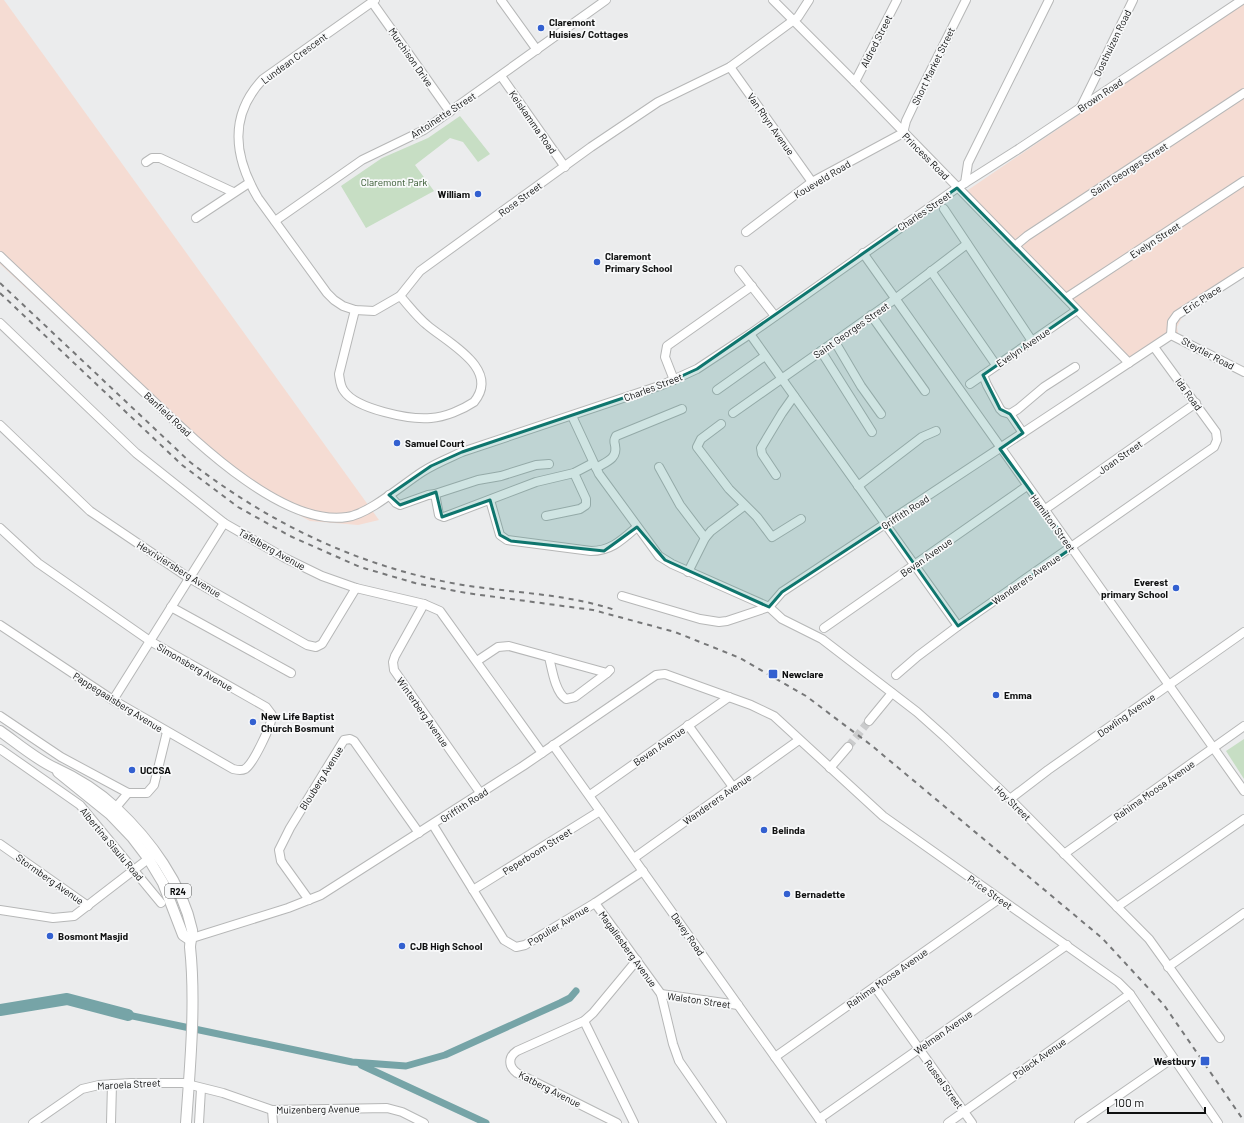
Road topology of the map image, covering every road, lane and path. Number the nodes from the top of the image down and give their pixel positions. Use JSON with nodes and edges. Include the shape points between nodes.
{"nodes":[{"id":1,"x":501,"y":0,"type":"edge"},
{"id":2,"x":606,"y":0,"type":"edge"},
{"id":3,"x":773,"y":0,"type":"edge"},
{"id":4,"x":809,"y":0,"type":"edge"},
{"id":5,"x":897,"y":0,"type":"edge"},
{"id":6,"x":966,"y":0,"type":"edge"},
{"id":7,"x":1049,"y":0,"type":"edge"},
{"id":8,"x":1133,"y":0,"type":"edge"},
{"id":9,"x":1242,"y":0,"type":"edge"},
{"id":10,"x":374,"y":1,"type":"edge"},
{"id":11,"x":793,"y":21,"type":"junction"},
{"id":12,"x":537,"y":50,"type":"junction"},
{"id":13,"x":730,"y":67,"type":"junction"},
{"id":14,"x":501,"y":76,"type":"junction"},
{"id":15,"x":856,"y":82,"type":"junction"},
{"id":16,"x":1244,"y":93,"type":"edge"},
{"id":17,"x":1081,"y":108,"type":"junction"},
{"id":18,"x":450,"y":112,"type":"junction"},
{"id":19,"x":903,"y":133,"type":"junction"},
{"id":20,"x":146,"y":162,"type":"dead end"},
{"id":21,"x":565,"y":167,"type":"junction"},
{"id":22,"x":1244,"y":181,"type":"edge"},
{"id":23,"x":812,"y":182,"type":"junction"},
{"id":24,"x":249,"y":183,"type":"junction"},
{"id":25,"x":965,"y":183,"type":"junction"},
{"id":26,"x":957,"y":188,"type":"junction"},
{"id":27,"x":233,"y":192,"type":"junction"},
{"id":28,"x":944,"y":210,"type":"dead end"},
{"id":29,"x":196,"y":218,"type":"dead end"},
{"id":30,"x":275,"y":221,"type":"junction"},
{"id":31,"x":746,"y":232,"type":"dead end"},
{"id":32,"x":967,"y":244,"type":"junction"},
{"id":33,"x":1015,"y":246,"type":"junction"},
{"id":34,"x":863,"y":253,"type":"junction"},
{"id":35,"x":0,"y":256,"type":"edge"},
{"id":36,"x":739,"y":270,"type":"dead end"},
{"id":37,"x":931,"y":270,"type":"junction"},
{"id":38,"x":1244,"y":272,"type":"edge"},
{"id":39,"x":752,"y":286,"type":"junction"},
{"id":40,"x":400,"y":296,"type":"junction"},
{"id":41,"x":1066,"y":298,"type":"junction"},
{"id":42,"x":895,"y":299,"type":"junction"},
{"id":43,"x":355,"y":310,"type":"junction"},
{"id":44,"x":1077,"y":310,"type":"junction"},
{"id":45,"x":871,"y":315,"type":"junction"},
{"id":46,"x":775,"y":316,"type":"junction"},
{"id":47,"x":0,"y":324,"type":"edge"},
{"id":48,"x":750,"y":334,"type":"junction"},
{"id":49,"x":1171,"y":335,"type":"junction"},
{"id":50,"x":1032,"y":341,"type":"junction"},
{"id":51,"x":835,"y":342,"type":"junction"},
{"id":52,"x":1154,"y":348,"type":"junction"},
{"id":53,"x":821,"y":351,"type":"junction"},
{"id":54,"x":766,"y":356,"type":"junction"},
{"id":55,"x":1129,"y":363,"type":"junction"},
{"id":56,"x":996,"y":365,"type":"junction"},
{"id":57,"x":1075,"y":367,"type":"dead end"},
{"id":58,"x":1244,"y":372,"type":"edge"},
{"id":59,"x":983,"y":375,"type":"junction"},
{"id":60,"x":782,"y":379,"type":"junction"},
{"id":61,"x":674,"y":380,"type":"junction"},
{"id":62,"x":970,"y":384,"type":"dead end"},
{"id":63,"x":717,"y":390,"type":"dead end"},
{"id":64,"x":925,"y":391,"type":"dead end"},
{"id":65,"x":794,"y":396,"type":"junction"},
{"id":66,"x":1196,"y":403,"type":"junction"},
{"id":67,"x":682,"y":409,"type":"dead end"},
{"id":68,"x":733,"y":413,"type":"dead end"},
{"id":69,"x":882,"y":414,"type":"dead end"},
{"id":70,"x":1010,"y":414,"type":"junction"},
{"id":71,"x":572,"y":416,"type":"junction"},
{"id":72,"x":721,"y":424,"type":"dead end"},
{"id":73,"x":0,"y":425,"type":"edge"},
{"id":74,"x":936,"y":431,"type":"dead end"},
{"id":75,"x":872,"y":432,"type":"dead end"},
{"id":76,"x":1024,"y":433,"type":"junction"},
{"id":77,"x":1216,"y":443,"type":"joint"},
{"id":78,"x":1000,"y":449,"type":"junction"},
{"id":79,"x":549,"y":464,"type":"dead end"},
{"id":80,"x":594,"y":465,"type":"junction"},
{"id":81,"x":659,"y":467,"type":"dead end"},
{"id":82,"x":574,"y":473,"type":"junction"},
{"id":83,"x":776,"y":475,"type":"dead end"},
{"id":84,"x":858,"y":486,"type":"junction"},
{"id":85,"x":1027,"y":486,"type":"junction"},
{"id":86,"x":435,"y":494,"type":"junction"},
{"id":87,"x":389,"y":495,"type":"junction"},
{"id":88,"x":490,"y":500,"type":"junction"},
{"id":89,"x":744,"y":506,"type":"junction"},
{"id":90,"x":1044,"y":510,"type":"junction"},
{"id":91,"x":364,"y":511,"type":"joint"},
{"id":92,"x":546,"y":516,"type":"dead end"},
{"id":93,"x":801,"y":519,"type":"dead end"},
{"id":94,"x":224,"y":522,"type":"junction"},
{"id":95,"x":886,"y":524,"type":"junction"},
{"id":96,"x":637,"y":527,"type":"junction"},
{"id":97,"x":0,"y":528,"type":"edge"},
{"id":98,"x":705,"y":538,"type":"junction"},
{"id":99,"x":1072,"y":548,"type":"junction"},
{"id":100,"x":916,"y":565,"type":"junction"},
{"id":101,"x":688,"y":572,"type":"junction"},
{"id":102,"x":189,"y":578,"type":"junction"},
{"id":103,"x":356,"y":588,"type":"junction"},
{"id":104,"x":622,"y":596,"type":"dead end"},
{"id":105,"x":424,"y":604,"type":"junction"},
{"id":106,"x":171,"y":607,"type":"junction"},
{"id":107,"x":769,"y":607,"type":"junction"},
{"id":108,"x":0,"y":625,"type":"edge"},
{"id":109,"x":958,"y":626,"type":"junction"},
{"id":110,"x":824,"y":628,"type":"dead end"},
{"id":111,"x":1244,"y":632,"type":"edge"},
{"id":112,"x":150,"y":641,"type":"junction"},
{"id":113,"x":548,"y":657,"type":"junction"},
{"id":114,"x":477,"y":661,"type":"junction"},
{"id":115,"x":291,"y":673,"type":"dead end"},
{"id":116,"x":896,"y":676,"type":"dead end"},
{"id":117,"x":1168,"y":685,"type":"junction"},
{"id":118,"x":892,"y":693,"type":"junction"},
{"id":119,"x":728,"y":697,"type":"junction"},
{"id":120,"x":113,"y":700,"type":"junction"},
{"id":121,"x":0,"y":716,"type":"edge"},
{"id":122,"x":869,"y":720,"type":"tunnel mouth"},
{"id":123,"x":688,"y":725,"type":"junction"},
{"id":124,"x":1244,"y":726,"type":"edge"},
{"id":125,"x":0,"y":731,"type":"edge"},
{"id":126,"x":167,"y":732,"type":"junction"},
{"id":127,"x":799,"y":740,"type":"junction"},
{"id":128,"x":553,"y":745,"type":"junction"},
{"id":129,"x":848,"y":747,"type":"tunnel mouth"},
{"id":130,"x":1213,"y":748,"type":"junction"},
{"id":131,"x":0,"y":749,"type":"edge"},
{"id":132,"x":542,"y":753,"type":"junction"},
{"id":133,"x":830,"y":768,"type":"junction"},
{"id":134,"x":733,"y":787,"type":"junction"},
{"id":135,"x":1244,"y":791,"type":"edge"},
{"id":136,"x":128,"y":793,"type":"junction"},
{"id":137,"x":481,"y":794,"type":"junction"},
{"id":138,"x":590,"y":795,"type":"junction"},
{"id":139,"x":1010,"y":800,"type":"junction"},
{"id":140,"x":113,"y":811,"type":"junction"},
{"id":141,"x":600,"y":811,"type":"junction"},
{"id":142,"x":1244,"y":819,"type":"edge"},
{"id":143,"x":432,"y":825,"type":"junction"},
{"id":144,"x":419,"y":833,"type":"junction"},
{"id":145,"x":0,"y":844,"type":"edge"},
{"id":146,"x":1064,"y":854,"type":"junction"},
{"id":147,"x":152,"y":856,"type":"junction"},
{"id":148,"x":634,"y":858,"type":"junction"},
{"id":149,"x":133,"y":869,"type":"junction"},
{"id":150,"x":643,"y":871,"type":"junction"},
{"id":151,"x":473,"y":890,"type":"junction"},
{"id":152,"x":999,"y":899,"type":"junction"},
{"id":153,"x":309,"y":900,"type":"junction"},
{"id":154,"x":162,"y":903,"type":"dead end"},
{"id":155,"x":595,"y":903,"type":"junction"},
{"id":156,"x":88,"y":906,"type":"junction"},
{"id":157,"x":1117,"y":907,"type":"junction"},
{"id":158,"x":0,"y":910,"type":"edge"},
{"id":159,"x":1244,"y":913,"type":"edge"},
{"id":160,"x":189,"y":940,"type":"junction"},
{"id":161,"x":1066,"y":945,"type":"junction"},
{"id":162,"x":637,"y":960,"type":"junction"},
{"id":163,"x":1168,"y":967,"type":"junction"},
{"id":164,"x":875,"y":987,"type":"junction"},
{"id":165,"x":661,"y":994,"type":"junction"},
{"id":166,"x":1130,"y":994,"type":"junction"},
{"id":167,"x":738,"y":1005,"type":"junction"},
{"id":168,"x":584,"y":1022,"type":"junction"},
{"id":169,"x":1220,"y":1038,"type":"dead end"},
{"id":170,"x":919,"y":1049,"type":"junction"},
{"id":171,"x":775,"y":1056,"type":"junction"},
{"id":172,"x":1172,"y":1058,"type":"junction"},
{"id":173,"x":112,"y":1084,"type":"junction"},
{"id":174,"x":189,"y":1085,"type":"junction"},
{"id":175,"x":201,"y":1089,"type":"junction"},
{"id":176,"x":272,"y":1110,"type":"junction"},
{"id":177,"x":964,"y":1112,"type":"junction"},
{"id":178,"x":820,"y":1121,"type":"edge"},
{"id":179,"x":33,"y":1123,"type":"edge"},
{"id":180,"x":111,"y":1123,"type":"edge"},
{"id":181,"x":186,"y":1123,"type":"edge"},
{"id":182,"x":199,"y":1123,"type":"edge"},
{"id":183,"x":273,"y":1123,"type":"edge"},
{"id":184,"x":424,"y":1123,"type":"edge"},
{"id":185,"x":617,"y":1123,"type":"edge"},
{"id":186,"x":634,"y":1123,"type":"edge"},
{"id":187,"x":722,"y":1123,"type":"edge"},
{"id":188,"x":948,"y":1123,"type":"edge"},
{"id":189,"x":972,"y":1123,"type":"edge"},
{"id":190,"x":1079,"y":1123,"type":"edge"},
{"id":191,"x":1218,"y":1123,"type":"edge"}],
"edges":[{"from":1,"to":12,"type":"street"},
{"from":2,"to":12,"type":"street","name":"Antoinette Street"},
{"from":3,"to":11,"type":"street","name":"Princess Road"},
{"from":4,"to":11,"type":"street","name":"Rose Street","via":[[802,14]]},
{"from":5,"to":15,"type":"street","name":"Aldred Street"},
{"from":6,"to":19,"type":"street","name":"Short Market Street","via":[[915,102]]},
{"from":7,"to":25,"type":"street","via":[[968,163]]},
{"from":8,"to":17,"type":"street","name":"Oosthuizen Road"},
{"from":9,"to":17,"type":"street","name":"Brown Road"},
{"from":10,"to":18,"type":"street","name":"Murchison Drive"},
{"from":10,"to":24,"type":"street","name":"Lundean Crescent","via":[[263,79],[252,92],[238,124],[238,145]]},
{"from":11,"to":13,"type":"street","name":"Rose Street"},
{"from":11,"to":15,"type":"street","name":"Princess Road"},
{"from":12,"to":14,"type":"street","name":"Antoinette Street"},
{"from":13,"to":21,"type":"street","name":"Rose Street","via":[[658,102]]},
{"from":13,"to":23,"type":"street","name":"Van Rhyn Avenue"},
{"from":14,"to":18,"type":"street","name":"Antoinette Street"},
{"from":14,"to":21,"type":"street","name":"Keiskamma Road"},
{"from":15,"to":19,"type":"street","name":"Princess Road"},
{"from":16,"to":33,"type":"street","name":"Saint Georges Street"},
{"from":17,"to":25,"type":"street","name":"Brown Road"},
{"from":18,"to":30,"type":"street","name":"Antoinette Street","via":[[414,136],[362,160]]},
{"from":19,"to":23,"type":"street","name":"Koueveld Road"},
{"from":19,"to":26,"type":"street","name":"Princess Road"},
{"from":20,"to":27,"type":"street","via":[[152,158],[160,158]]},
{"from":21,"to":40,"type":"street","name":"Rose Street","via":[[420,271]]},
{"from":22,"to":41,"type":"street","name":"Evelyn Street"},
{"from":23,"to":31,"type":"street","name":"Koueveld Road"},
{"from":24,"to":27,"type":"street"},
{"from":24,"to":30,"type":"street","name":"Lundean Crescent"},
{"from":25,"to":26,"type":"street","name":"Brown Road"},
{"from":26,"to":33,"type":"street","name":"Princess Road"},
{"from":26,"to":34,"type":"street","name":"Charles Street"},
{"from":27,"to":29,"type":"street"},
{"from":28,"to":32,"type":"street"},
{"from":30,"to":43,"type":"street","name":"Rose Street","via":[[326,293],[343,306]]},
{"from":32,"to":37,"type":"street","name":"Saint Georges Street"},
{"from":32,"to":50,"type":"street"},
{"from":33,"to":41,"type":"street","name":"Princess Road"},
{"from":34,"to":42,"type":"street","name":"Hamilton Street"},
{"from":34,"to":46,"type":"street","name":"Charles Street"},
{"from":35,"to":91,"type":"street","name":"Banfield Road","via":[[205,449],[238,476],[289,506],[315,514],[348,517]]},
{"from":36,"to":39,"type":"street"},
{"from":37,"to":42,"type":"street","name":"Saint Georges Street"},
{"from":37,"to":56,"type":"street"},
{"from":38,"to":49,"type":"street","name":"Eric Place","via":[[1177,315],[1172,322]]},
{"from":39,"to":46,"type":"street"},
{"from":39,"to":61,"type":"street","via":[[667,346],[665,357]]},
{"from":40,"to":43,"type":"street","name":"Rose Street","via":[[374,311]]},
{"from":40,"to":43,"type":"street","via":[[426,325],[475,364],[481,387],[474,402],[444,415],[420,419],[369,407],[350,398],[340,383],[339,374]]},
{"from":41,"to":44,"type":"street","name":"Princess Road"},
{"from":42,"to":45,"type":"street","name":"Saint Georges Street"},
{"from":42,"to":78,"type":"street","name":"Hamilton Street"},
{"from":44,"to":50,"type":"street","name":"Evelyn Avenue"},
{"from":44,"to":55,"type":"street","name":"Princess Road"},
{"from":45,"to":51,"type":"street","name":"Saint Georges Street"},
{"from":45,"to":64,"type":"street"},
{"from":46,"to":48,"type":"street","name":"Charles Street"},
{"from":47,"to":94,"type":"street","name":"Tafelberg Avenue","via":[[136,453]]},
{"from":48,"to":54,"type":"street"},
{"from":48,"to":61,"type":"street","name":"Charles Street","via":[[697,369]]},
{"from":49,"to":52,"type":"street","name":"Griffith Road"},
{"from":49,"to":58,"type":"street","name":"Steytler Road"},
{"from":50,"to":56,"type":"street","name":"Evelyn Avenue"},
{"from":51,"to":53,"type":"street","name":"Saint Georges Street"},
{"from":51,"to":69,"type":"street","via":[[861,386]]},
{"from":52,"to":55,"type":"street","name":"Griffith Road"},
{"from":52,"to":66,"type":"street","name":"Ida Road"},
{"from":53,"to":60,"type":"street","name":"Saint Georges Street"},
{"from":53,"to":75,"type":"street"},
{"from":54,"to":60,"type":"street"},
{"from":54,"to":63,"type":"street"},
{"from":55,"to":76,"type":"street","name":"Griffith Road"},
{"from":56,"to":59,"type":"street","name":"Evelyn Avenue"},
{"from":57,"to":70,"type":"street"},
{"from":59,"to":62,"type":"street","name":"Evelyn Avenue"},
{"from":59,"to":70,"type":"street","via":[[1000,409]]},
{"from":60,"to":65,"type":"street"},
{"from":60,"to":68,"type":"street","name":"Saint Georges Street"},
{"from":61,"to":71,"type":"street","name":"Charles Street"},
{"from":65,"to":83,"type":"street","via":[[761,448],[762,454]]},
{"from":65,"to":84,"type":"street"},
{"from":66,"to":77,"type":"street","name":"Ida Road","via":[[1216,432]]},
{"from":66,"to":90,"type":"street","name":"Joan Street"},
{"from":67,"to":80,"type":"street","via":[[616,436],[613,458]]},
{"from":70,"to":76,"type":"street"},
{"from":71,"to":80,"type":"street","name":"Hoy Street"},
{"from":71,"to":87,"type":"street","name":"Charles Street","via":[[462,452],[422,472]]},
{"from":72,"to":89,"type":"street","via":[[701,439],[696,447]]},
{"from":73,"to":102,"type":"street","name":"Hexriviersberg Avenue","via":[[90,511]]},
{"from":74,"to":84,"type":"street","via":[[922,437]]},
{"from":76,"to":78,"type":"street","name":"Griffith Road"},
{"from":77,"to":99,"type":"street","name":"Wanderers Avenue","via":[[1214,447]]},
{"from":78,"to":85,"type":"street","name":"Hamilton Street"},
{"from":78,"to":95,"type":"street","name":"Griffith Road"},
{"from":79,"to":86,"type":"street","via":[[478,480]]},
{"from":80,"to":82,"type":"street"},
{"from":80,"to":96,"type":"street","name":"Hoy Street"},
{"from":81,"to":98,"type":"street","via":[[680,505]]},
{"from":82,"to":88,"type":"street","via":[[536,482]]},
{"from":82,"to":92,"type":"street","via":[[586,499],[586,505],[580,509]]},
{"from":84,"to":95,"type":"street"},
{"from":85,"to":90,"type":"street","name":"Hamilton Street"},
{"from":85,"to":100,"type":"street","name":"Bevan Avenue"},
{"from":86,"to":87,"type":"street","via":[[400,505]]},
{"from":86,"to":88,"type":"street","via":[[439,515],[442,517]]},
{"from":87,"to":91,"type":"street","name":"Charles Street"},
{"from":88,"to":96,"type":"street","via":[[500,536],[507,540],[604,551],[615,546]]},
{"from":89,"to":93,"type":"street","via":[[757,517],[772,537]]},
{"from":89,"to":98,"type":"street"},
{"from":90,"to":99,"type":"street","name":"Hamilton Street"},
{"from":94,"to":102,"type":"street"},
{"from":94,"to":103,"type":"street","name":"Tafelberg Avenue","via":[[306,568]]},
{"from":95,"to":100,"type":"street"},
{"from":95,"to":107,"type":"street","name":"Griffith Road","via":[[782,592]]},
{"from":96,"to":101,"type":"street","name":"Hoy Street","via":[[659,556]]},
{"from":97,"to":112,"type":"street","name":"Simonsberg Avenue","via":[[38,563]]},
{"from":98,"to":101,"type":"street"},
{"from":99,"to":109,"type":"street","name":"Wanderers Avenue"},
{"from":99,"to":117,"type":"street","name":"Hamilton Street"},
{"from":100,"to":109,"type":"street"},
{"from":100,"to":110,"type":"street","name":"Bevan Avenue"},
{"from":101,"to":107,"type":"street","name":"Hoy Street"},
{"from":102,"to":103,"type":"street","name":"Hexriviersberg Avenue","via":[[312,646],[322,644]]},
{"from":102,"to":106,"type":"street"},
{"from":103,"to":105,"type":"street","name":"Tafelberg Avenue"},
{"from":104,"to":107,"type":"street","via":[[710,621],[727,621]]},
{"from":105,"to":114,"type":"street","name":"Tafelberg Avenue","via":[[435,608],[444,616]]},
{"from":105,"to":137,"type":"street","name":"Winterberg Avenue","via":[[395,656],[394,670]]},
{"from":106,"to":112,"type":"street"},
{"from":106,"to":115,"type":"street"},
{"from":107,"to":118,"type":"street","name":"Hoy Street","via":[[782,618],[822,639]]},
{"from":108,"to":120,"type":"street","name":"Pappegaaisberg Avenue"},
{"from":109,"to":116,"type":"street","name":"Wanderers Avenue"},
{"from":111,"to":117,"type":"street","name":"Dowling Avenue"},
{"from":112,"to":120,"type":"street"},
{"from":112,"to":126,"type":"street","name":"Simonsberg Avenue","via":[[266,707],[272,715],[269,728],[250,764],[240,770],[233,769]]},
{"from":113,"to":113,"type":"street","via":[[555,681],[566,699],[575,697],[608,672]]},
{"from":113,"to":114,"type":"street","via":[[503,646]]},
{"from":114,"to":132,"type":"street","name":"Tafelberg Avenue"},
{"from":117,"to":130,"type":"street","name":"Hamilton Street"},
{"from":117,"to":139,"type":"street","name":"Dowling Avenue"},
{"from":118,"to":122,"type":"street"},
{"from":118,"to":139,"type":"street","name":"Hoy Street","via":[[924,718]]},
{"from":119,"to":123,"type":"street","name":"Bevan Avenue"},
{"from":119,"to":127,"type":"street","name":"Price Street","via":[[767,712]]},
{"from":119,"to":128,"type":"street","name":"Griffith Road","via":[[670,675],[656,675]]},
{"from":120,"to":126,"type":"street","name":"Pappegaaisberg Avenue"},
{"from":121,"to":136,"type":"street","via":[[61,757]]},
{"from":123,"to":134,"type":"street"},
{"from":123,"to":138,"type":"street","name":"Bevan Avenue"},
{"from":124,"to":130,"type":"street","name":"Rahima Moosa Avenue"},
{"from":125,"to":140,"type":"main road","name":"Albertina Sisulu Road","number":"R24","via":[[55,768],[71,774]]},
{"from":126,"to":136,"type":"street","name":"Pappegaaisberg Avenue","via":[[152,787],[147,793]]},
{"from":127,"to":133,"type":"street","name":"Price Street"},
{"from":127,"to":134,"type":"street","name":"Wanderers Avenue"},
{"from":128,"to":132,"type":"street","name":"Griffith Road"},
{"from":128,"to":138,"type":"street","name":"Davey Road"},
{"from":129,"to":133,"type":"street"},
{"from":130,"to":135,"type":"street","name":"Hamilton Street"},
{"from":130,"to":146,"type":"street","name":"Rahima Moosa Avenue"},
{"from":131,"to":149,"type":"street","name":"Albertina Sisulu Road","via":[[80,805]]},
{"from":132,"to":137,"type":"street","name":"Griffith Road"},
{"from":133,"to":152,"type":"street","name":"Price Street","via":[[883,816]]},
{"from":134,"to":148,"type":"street","name":"Wanderers Avenue"},
{"from":136,"to":140,"type":"street"},
{"from":137,"to":143,"type":"street","name":"Griffith Road"},
{"from":138,"to":141,"type":"street","name":"Davey Road"},
{"from":139,"to":146,"type":"street","name":"Hoy Street"},
{"from":140,"to":147,"type":"main road","name":"Albertina Sisulu Road","number":"R24","via":[[132,837]]},
{"from":141,"to":148,"type":"street","name":"Davey Road"},
{"from":141,"to":151,"type":"street","name":"Peperboom Street"},
{"from":142,"to":157,"type":"street"},
{"from":143,"to":144,"type":"street","name":"Griffith Road"},
{"from":143,"to":151,"type":"street","name":"Populier Avenue"},
{"from":144,"to":153,"type":"street","name":"Griffith Road"},
{"from":144,"to":153,"type":"street","name":"Blouberg Avenue","via":[[354,741],[344,740],[279,850],[281,861]]},
{"from":145,"to":156,"type":"street","name":"Stormberg Avenue"},
{"from":146,"to":157,"type":"street","name":"Hoy Street"},
{"from":147,"to":149,"type":"street","name":"Stormberg Avenue"},
{"from":147,"to":160,"type":"main road","name":"Albertina Sisulu Road","number":"R24","via":[[183,935]]},
{"from":148,"to":150,"type":"street","name":"Davey Road"},
{"from":149,"to":154,"type":"street","name":"Albertina Sisulu Road"},
{"from":149,"to":156,"type":"street","name":"Stormberg Avenue"},
{"from":150,"to":155,"type":"street","name":"Populier Avenue"},
{"from":150,"to":167,"type":"street","name":"Davey Road"},
{"from":151,"to":155,"type":"street","name":"Populier Avenue","via":[[504,940],[516,947],[525,945]]},
{"from":152,"to":161,"type":"street","name":"Price Street"},
{"from":152,"to":164,"type":"street","name":"Rahima Moosa Avenue"},
{"from":153,"to":160,"type":"street","name":"Griffith Road"},
{"from":155,"to":162,"type":"street","name":"Magaliesberg Avenue"},
{"from":156,"to":158,"type":"street","via":[[74,916],[59,918]]},
{"from":157,"to":163,"type":"street","name":"Hoy Street","via":[[1149,939]]},
{"from":159,"to":163,"type":"street"},
{"from":160,"to":174,"type":"main road","name":"Albertina Sisulu Road","number":"R24","via":[[193,975]]},
{"from":161,"to":166,"type":"street","name":"Price Street","via":[[1118,982]]},
{"from":161,"to":170,"type":"street","name":"Welman Avenue"},
{"from":162,"to":165,"type":"street","name":"Magaliesberg Avenue"},
{"from":162,"to":168,"type":"street","name":"Katberg Avenue"},
{"from":163,"to":169,"type":"street","name":"Hoy Street"},
{"from":164,"to":170,"type":"street","name":"Russel Street"},
{"from":164,"to":171,"type":"street","name":"Rahima Moosa Avenue"},
{"from":165,"to":167,"type":"street","name":"Walston Street"},
{"from":165,"to":187,"type":"street","name":"Magaliesberg Avenue","via":[[679,1061]]},
{"from":166,"to":172,"type":"street","name":"Price Street"},
{"from":166,"to":177,"type":"street","name":"Polack Avenue"},
{"from":167,"to":171,"type":"street","name":"Davey Road"},
{"from":168,"to":185,"type":"street","name":"Katberg Avenue","via":[[513,1054],[510,1067]]},
{"from":168,"to":186,"type":"street"},
{"from":170,"to":177,"type":"street","name":"Russel Street"},
{"from":170,"to":178,"type":"street","name":"Welman Avenue"},
{"from":171,"to":178,"type":"street","name":"Davey Road"},
{"from":172,"to":190,"type":"street"},
{"from":172,"to":191,"type":"street","name":"Price Street"},
{"from":173,"to":174,"type":"street","name":"Maroela Street","via":[[162,1082]]},
{"from":173,"to":179,"type":"street","name":"Maroela Street","via":[[82,1089]]},
{"from":173,"to":180,"type":"street"},
{"from":174,"to":175,"type":"street","name":"Muizenberg Avenue"},
{"from":174,"to":181,"type":"main road","name":"Albertina Sisulu Road","number":"R24"},
{"from":175,"to":176,"type":"street","name":"Muizenberg Avenue"},
{"from":175,"to":182,"type":"street"},
{"from":176,"to":183,"type":"street"},
{"from":176,"to":184,"type":"street","name":"Muizenberg Avenue","via":[[392,1108]]},
{"from":177,"to":188,"type":"street","name":"Polack Avenue"},
{"from":177,"to":189,"type":"street","name":"Russel Street"}]}
